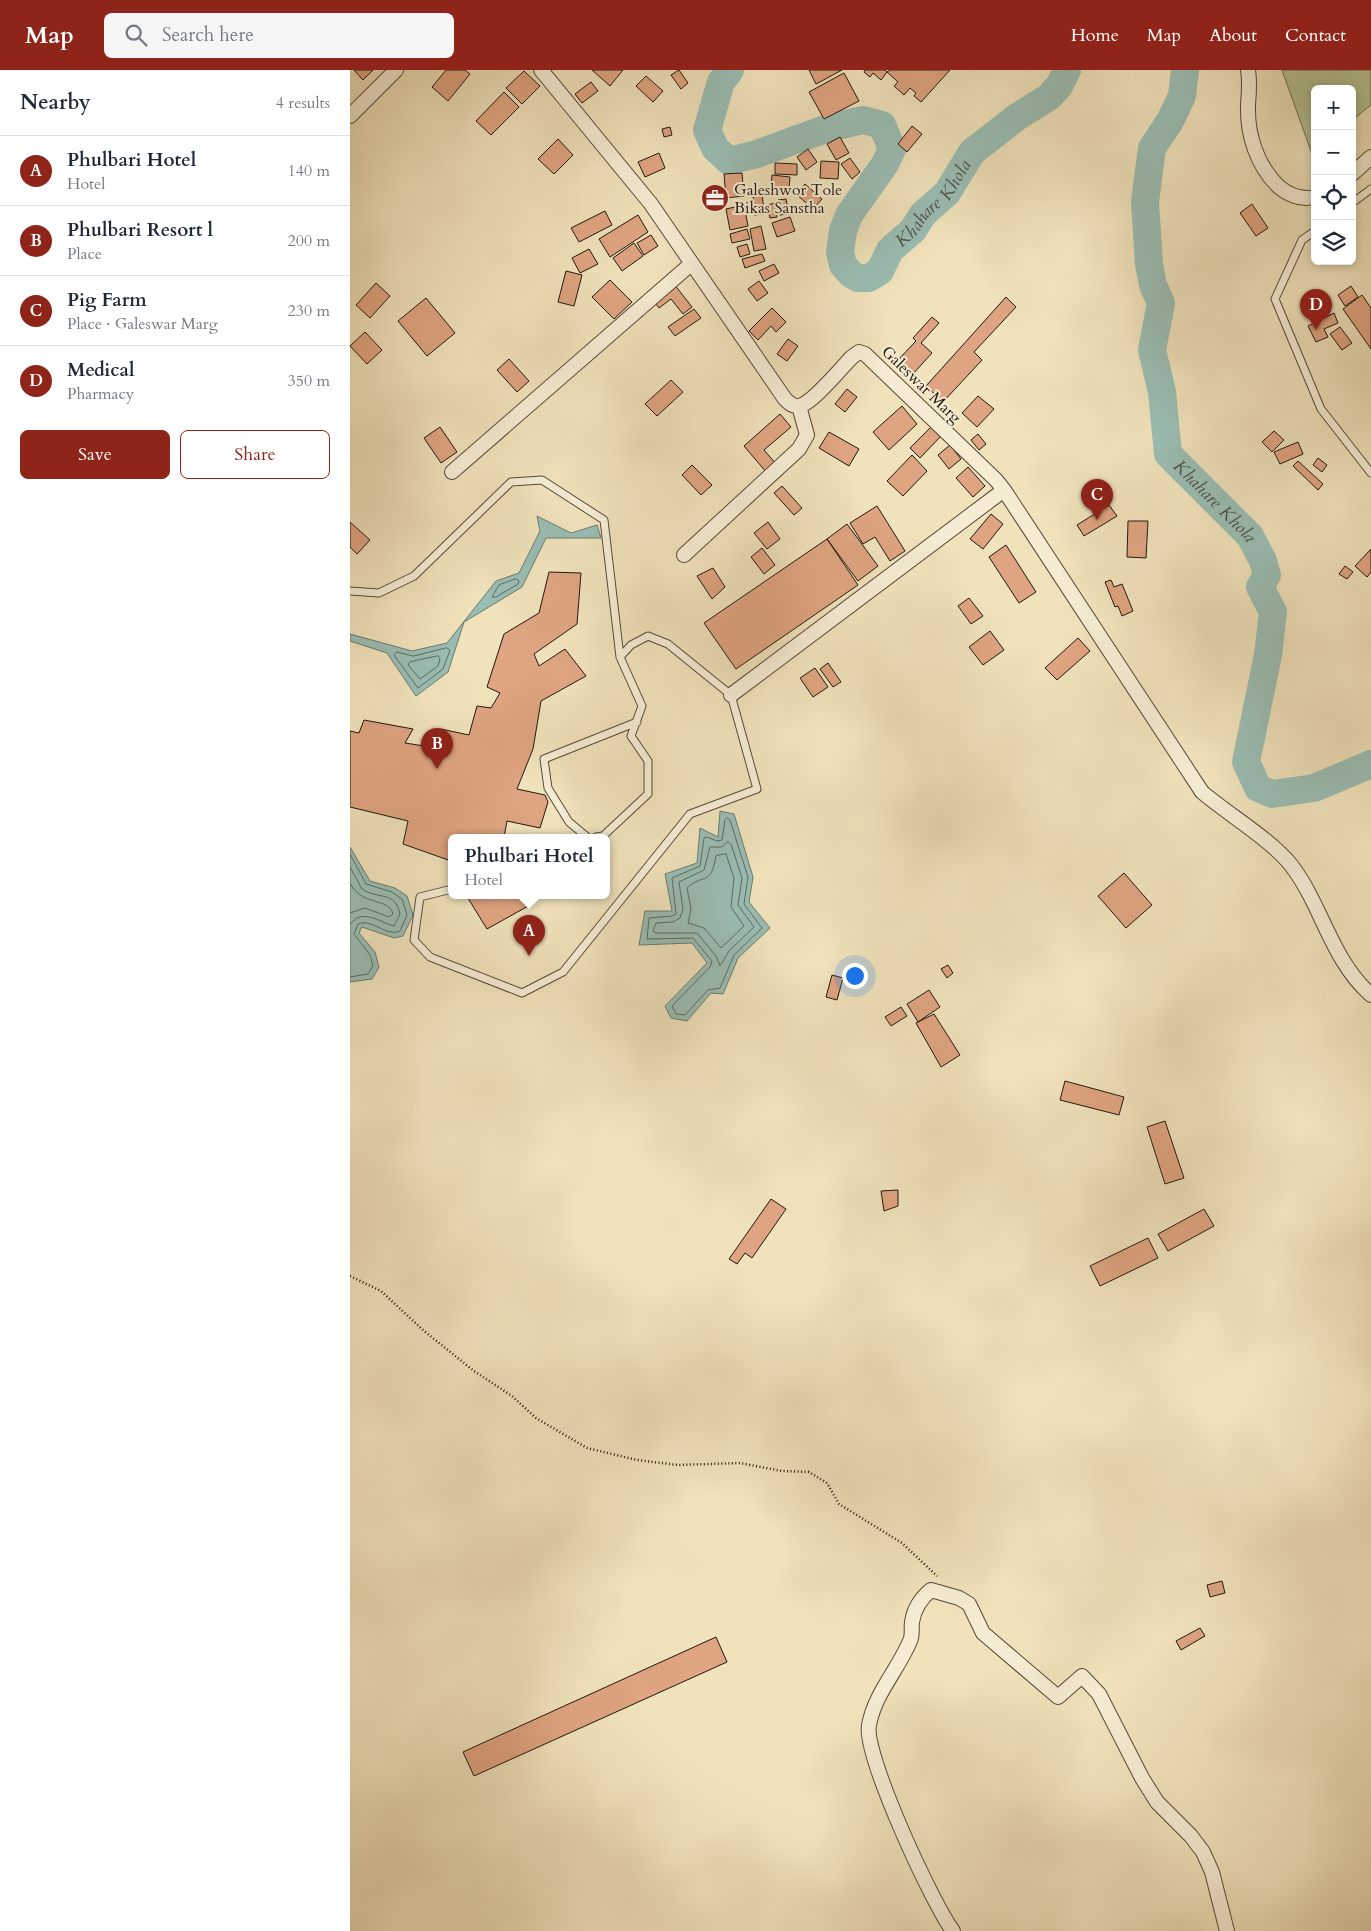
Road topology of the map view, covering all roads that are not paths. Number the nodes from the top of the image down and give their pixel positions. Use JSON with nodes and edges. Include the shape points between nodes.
{"nodes":[{"id":1,"x":396,"y":70,"type":"edge"},
{"id":2,"x":541,"y":70,"type":"edge"},
{"id":3,"x":1248,"y":70,"type":"edge"},
{"id":4,"x":350,"y":116,"type":"edge"},
{"id":5,"x":1371,"y":157,"type":"edge"},
{"id":6,"x":1356,"y":170,"type":"edge"},
{"id":7,"x":1371,"y":189,"type":"edge"},
{"id":8,"x":1311,"y":198,"type":"edge"},
{"id":9,"x":1356,"y":200,"type":"edge"},
{"id":10,"x":1311,"y":234,"type":"edge"},
{"id":11,"x":691,"y":264,"type":"junction"},
{"id":12,"x":799,"y":406,"type":"junction"},
{"id":13,"x":452,"y":472,"type":"dead end"},
{"id":14,"x":1371,"y":473,"type":"edge"},
{"id":15,"x":1004,"y":490,"type":"junction"},
{"id":16,"x":684,"y":556,"type":"dead end"},
{"id":17,"x":350,"y":592,"type":"edge"},
{"id":18,"x":620,"y":658,"type":"junction"},
{"id":19,"x":731,"y":695,"type":"junction"},
{"id":20,"x":636,"y":722,"type":"junction"},
{"id":21,"x":583,"y":834,"type":"edge"},
{"id":22,"x":606,"y":834,"type":"edge"},
{"id":23,"x":448,"y":890,"type":"dead end"},
{"id":24,"x":1371,"y":995,"type":"edge"},
{"id":25,"x":953,"y":1931,"type":"edge"},
{"id":26,"x":1227,"y":1931,"type":"edge"}],
"edges":[{"from":1,"to":4,"type":"street"},
{"from":2,"to":11,"type":"street","via":[[651,204]]},
{"from":3,"to":8,"type":"street","via":[[1250,128],[1261,164],[1268,176],[1286,192],[1304,200]]},
{"from":5,"to":6,"type":"street"},
{"from":7,"to":9,"type":"lane"},
{"from":10,"to":14,"type":"lane","via":[[1302,240],[1275,299],[1321,409]]},
{"from":11,"to":12,"type":"street","via":[[785,399]]},
{"from":11,"to":13,"type":"street"},
{"from":12,"to":15,"type":"street","name":"Galeswar Marg","via":[[809,401],[852,357],[859,352],[865,354]]},
{"from":12,"to":16,"type":"street","via":[[807,435],[799,449]]},
{"from":15,"to":19,"type":"street"},
{"from":15,"to":24,"type":"street","name":"Galeswar Marg","via":[[1202,792],[1268,843],[1291,866],[1338,953],[1359,985]]},
{"from":17,"to":18,"type":"lane","via":[[379,593],[414,576],[511,482],[542,480],[604,520]]},
{"from":18,"to":19,"type":"lane","via":[[631,645],[648,636],[668,644]]},
{"from":18,"to":20,"type":"lane","via":[[642,706]]},
{"from":19,"to":23,"type":"lane","via":[[757,789],[690,814],[563,972],[522,993],[430,957],[414,940],[420,897]]},
{"from":20,"to":21,"type":"lane","via":[[544,759],[548,788],[570,822]]},
{"from":20,"to":22,"type":"lane","via":[[632,736],[648,761],[648,794]]},
{"from":25,"to":26,"type":"street","via":[[901,1828],[876,1764],[868,1727],[875,1702],[893,1676],[911,1639],[912,1620],[920,1598],[931,1590],[969,1604],[983,1633],[1058,1697],[1082,1676],[1099,1694],[1157,1802],[1203,1852],[1212,1872]]}]}
